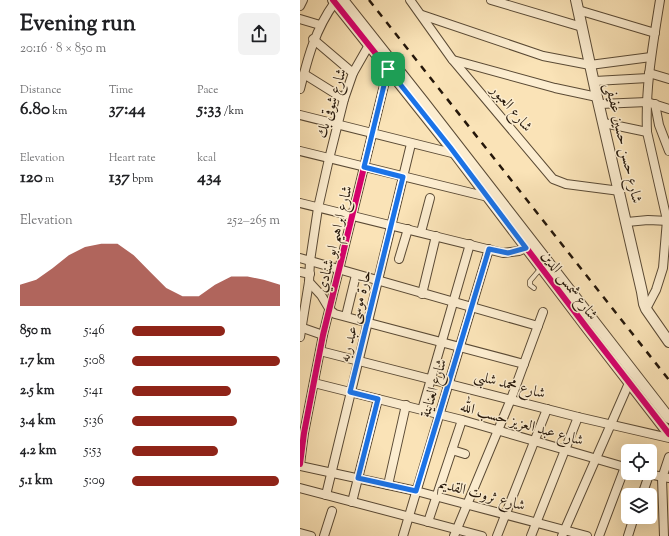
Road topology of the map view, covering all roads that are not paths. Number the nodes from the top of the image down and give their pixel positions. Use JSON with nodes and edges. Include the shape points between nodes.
{"nodes":[{"id":1,"x":303,"y":0,"type":"edge"},
{"id":2,"x":410,"y":0,"type":"edge"},
{"id":3,"x":491,"y":0,"type":"edge"},
{"id":4,"x":660,"y":0,"type":"edge"},
{"id":5,"x":664,"y":0,"type":"edge"},
{"id":6,"x":337,"y":1,"type":"edge"},
{"id":7,"x":669,"y":1,"type":"edge"},
{"id":8,"x":577,"y":5,"type":"edge"},
{"id":9,"x":300,"y":6,"type":"edge"},
{"id":10,"x":422,"y":15,"type":"junction"},
{"id":11,"x":300,"y":19,"type":"edge"},
{"id":12,"x":320,"y":25,"type":"junction"},
{"id":13,"x":582,"y":27,"type":"junction"},
{"id":14,"x":655,"y":33,"type":"junction"},
{"id":15,"x":314,"y":39,"type":"junction"},
{"id":16,"x":369,"y":45,"type":"junction"},
{"id":17,"x":651,"y":57,"type":"junction"},
{"id":18,"x":303,"y":60,"type":"edge"},
{"id":19,"x":452,"y":60,"type":"junction"},
{"id":20,"x":590,"y":65,"type":"junction"},
{"id":21,"x":388,"y":69,"type":"junction"},
{"id":22,"x":353,"y":73,"type":"junction"},
{"id":23,"x":304,"y":74,"type":"junction"},
{"id":24,"x":649,"y":75,"type":"junction"},
{"id":25,"x":669,"y":79,"type":"edge"},
{"id":26,"x":595,"y":81,"type":"junction"},
{"id":27,"x":300,"y":90,"type":"edge"},
{"id":28,"x":344,"y":99,"type":"junction"},
{"id":29,"x":598,"y":101,"type":"junction"},
{"id":30,"x":651,"y":103,"type":"junction"},
{"id":31,"x":669,"y":108,"type":"edge"},
{"id":32,"x":300,"y":115,"type":"edge"},
{"id":33,"x":647,"y":122,"type":"junction"},
{"id":34,"x":604,"y":123,"type":"junction"},
{"id":35,"x":337,"y":125,"type":"junction"},
{"id":36,"x":659,"y":125,"type":"junction"},
{"id":37,"x":669,"y":128,"type":"edge"},
{"id":38,"x":647,"y":132,"type":"junction"},
{"id":39,"x":372,"y":134,"type":"junction"},
{"id":40,"x":411,"y":144,"type":"junction"},
{"id":41,"x":300,"y":151,"type":"edge"},
{"id":42,"x":669,"y":151,"type":"edge"},
{"id":43,"x":456,"y":154,"type":"junction"},
{"id":44,"x":329,"y":159,"type":"junction"},
{"id":45,"x":364,"y":167,"type":"junction"},
{"id":46,"x":403,"y":177,"type":"junction"},
{"id":47,"x":620,"y":191,"type":"junction"},
{"id":48,"x":488,"y":197,"type":"junction"},
{"id":49,"x":430,"y":198,"type":"dead end"},
{"id":50,"x":300,"y":203,"type":"edge"},
{"id":51,"x":318,"y":208,"type":"junction"},
{"id":52,"x":353,"y":216,"type":"junction"},
{"id":53,"x":668,"y":221,"type":"edge"},
{"id":54,"x":627,"y":222,"type":"junction"},
{"id":55,"x":391,"y":225,"type":"junction"},
{"id":56,"x":408,"y":229,"type":"junction"},
{"id":57,"x":421,"y":232,"type":"junction"},
{"id":58,"x":436,"y":236,"type":"junction"},
{"id":59,"x":470,"y":244,"type":"junction"},
{"id":60,"x":530,"y":246,"type":"junction"},
{"id":61,"x":489,"y":249,"type":"junction"},
{"id":62,"x":300,"y":258,"type":"edge"},
{"id":63,"x":399,"y":259,"type":"dead end"},
{"id":64,"x":310,"y":261,"type":"junction"},
{"id":65,"x":541,"y":268,"type":"junction"},
{"id":66,"x":339,"y":270,"type":"junction"},
{"id":67,"x":300,"y":272,"type":"edge"},
{"id":68,"x":356,"y":275,"type":"junction"},
{"id":69,"x":309,"y":278,"type":"junction"},
{"id":70,"x":378,"y":281,"type":"junction"},
{"id":71,"x":534,"y":288,"type":"dead end"},
{"id":72,"x":422,"y":294,"type":"junction"},
{"id":73,"x":453,"y":302,"type":"junction"},
{"id":74,"x":648,"y":306,"type":"junction"},
{"id":75,"x":471,"y":308,"type":"junction"},
{"id":76,"x":330,"y":310,"type":"junction"},
{"id":77,"x":543,"y":312,"type":"dead end"},
{"id":78,"x":346,"y":316,"type":"junction"},
{"id":79,"x":368,"y":322,"type":"junction"},
{"id":80,"x":538,"y":326,"type":"junction"},
{"id":81,"x":301,"y":328,"type":"edge"},
{"id":82,"x":323,"y":335,"type":"junction"},
{"id":83,"x":300,"y":337,"type":"edge"},
{"id":84,"x":669,"y":337,"type":"edge"},
{"id":85,"x":441,"y":342,"type":"junction"},
{"id":86,"x":460,"y":347,"type":"junction"},
{"id":87,"x":320,"y":351,"type":"junction"},
{"id":88,"x":358,"y":360,"type":"junction"},
{"id":89,"x":524,"y":364,"type":"junction"},
{"id":90,"x":430,"y":379,"type":"junction"},
{"id":91,"x":314,"y":383,"type":"junction"},
{"id":92,"x":449,"y":383,"type":"junction"},
{"id":93,"x":629,"y":383,"type":"junction"},
{"id":94,"x":350,"y":392,"type":"junction"},
{"id":95,"x":378,"y":399,"type":"junction"},
{"id":96,"x":511,"y":399,"type":"junction"},
{"id":97,"x":406,"y":406,"type":"junction"},
{"id":98,"x":547,"y":409,"type":"junction"},
{"id":99,"x":422,"y":410,"type":"junction"},
{"id":100,"x":440,"y":414,"type":"junction"},
{"id":101,"x":578,"y":417,"type":"junction"},
{"id":102,"x":669,"y":418,"type":"edge"},
{"id":103,"x":462,"y":420,"type":"junction"},
{"id":104,"x":610,"y":424,"type":"junction"},
{"id":105,"x":498,"y":430,"type":"junction"},
{"id":106,"x":302,"y":432,"type":"edge"},
{"id":107,"x":669,"y":434,"type":"edge"},
{"id":108,"x":669,"y":438,"type":"edge"},
{"id":109,"x":534,"y":441,"type":"junction"},
{"id":110,"x":452,"y":450,"type":"junction"},
{"id":111,"x":566,"y":450,"type":"junction"},
{"id":112,"x":465,"y":454,"type":"dead end"},
{"id":113,"x":669,"y":457,"type":"edge"},
{"id":114,"x":595,"y":459,"type":"junction"},
{"id":115,"x":300,"y":465,"type":"edge"},
{"id":116,"x":621,"y":467,"type":"edge"},
{"id":117,"x":331,"y":472,"type":"junction"},
{"id":118,"x":358,"y":478,"type":"junction"},
{"id":119,"x":666,"y":478,"type":"edge"},
{"id":120,"x":621,"y":480,"type":"edge"},
{"id":121,"x":388,"y":484,"type":"junction"},
{"id":122,"x":300,"y":488,"type":"edge"},
{"id":123,"x":416,"y":491,"type":"junction"},
{"id":124,"x":326,"y":495,"type":"junction"},
{"id":125,"x":436,"y":497,"type":"junction"},
{"id":126,"x":352,"y":502,"type":"junction"},
{"id":127,"x":467,"y":505,"type":"junction"},
{"id":128,"x":666,"y":506,"type":"edge"},
{"id":129,"x":332,"y":511,"type":"dead end"},
{"id":130,"x":505,"y":514,"type":"junction"},
{"id":131,"x":409,"y":517,"type":"junction"},
{"id":132,"x":428,"y":522,"type":"junction"},
{"id":133,"x":537,"y":523,"type":"junction"},
{"id":134,"x":632,"y":524,"type":"edge"},
{"id":135,"x":300,"y":533,"type":"edge"},
{"id":136,"x":455,"y":533,"type":"edge"},
{"id":137,"x":563,"y":533,"type":"edge"},
{"id":138,"x":311,"y":536,"type":"edge"},
{"id":139,"x":324,"y":536,"type":"edge"},
{"id":140,"x":403,"y":536,"type":"edge"},
{"id":141,"x":482,"y":536,"type":"edge"},
{"id":142,"x":497,"y":536,"type":"edge"},
{"id":143,"x":531,"y":536,"type":"edge"},
{"id":144,"x":587,"y":536,"type":"edge"},
{"id":145,"x":599,"y":536,"type":"edge"},
{"id":146,"x":628,"y":536,"type":"edge"},
{"id":147,"x":664,"y":536,"type":"edge"}],
"edges":[{"from":1,"to":9,"type":"street"},
{"from":2,"to":10,"type":"street","name":"شارع العبور"},
{"from":3,"to":13,"type":"street"},
{"from":4,"to":14,"type":"street"},
{"from":5,"to":7,"type":"street"},
{"from":6,"to":12,"type":"street"},
{"from":6,"to":16,"type":"street","name":"شارع شمس الدين"},
{"from":6,"to":60,"type":"street","name":"شارع شمس الدين"},
{"from":8,"to":13,"type":"street","name":"شارع حسن حسين عفيفى"},
{"from":8,"to":14,"type":"street"},
{"from":10,"to":19,"type":"street","name":"شارع العبور"},
{"from":10,"to":20,"type":"street","via":[[543,56]]},
{"from":11,"to":12,"type":"street"},
{"from":12,"to":15,"type":"street"},
{"from":13,"to":20,"type":"street","name":"شارع حسن حسين عفيفى"},
{"from":14,"to":17,"type":"street"},
{"from":15,"to":18,"type":"street"},
{"from":15,"to":22,"type":"street"},
{"from":16,"to":21,"type":"street","name":"شارع شمس الدين"},
{"from":16,"to":22,"type":"street","name":"شارع شوقى بك"},
{"from":17,"to":20,"type":"street"},
{"from":17,"to":24,"type":"street"},
{"from":18,"to":23,"type":"street"},
{"from":19,"to":29,"type":"street"},
{"from":19,"to":47,"type":"street","name":"شارع العبور","via":[[553,179],[566,184]]},
{"from":20,"to":26,"type":"street","name":"شارع حسن حسين عفيفى"},
{"from":21,"to":39,"type":"street","name":"شارع ابراهيم ابو شنادي"},
{"from":21,"to":43,"type":"street","name":"شارع شمس الدين"},
{"from":22,"to":28,"type":"street","name":"شارع شوقى بك"},
{"from":23,"to":27,"type":"street"},
{"from":23,"to":28,"type":"street"},
{"from":24,"to":25,"type":"street"},
{"from":24,"to":26,"type":"street"},
{"from":24,"to":30,"type":"street"},
{"from":26,"to":29,"type":"street","name":"شارع حسن حسين عفيفى"},
{"from":28,"to":35,"type":"street","name":"شارع شوقى بك"},
{"from":29,"to":30,"type":"street"},
{"from":29,"to":34,"type":"street","name":"شارع حسن حسين عفيفى"},
{"from":30,"to":31,"type":"street"},
{"from":30,"to":33,"type":"street"},
{"from":30,"to":36,"type":"street"},
{"from":32,"to":35,"type":"street"},
{"from":33,"to":36,"type":"street"},
{"from":33,"to":38,"type":"street"},
{"from":34,"to":38,"type":"street"},
{"from":34,"to":47,"type":"street","name":"شارع حسن حسين عفيفى"},
{"from":35,"to":39,"type":"street"},
{"from":35,"to":44,"type":"street","name":"شارع شوقى بك"},
{"from":36,"to":37,"type":"street"},
{"from":36,"to":42,"type":"street"},
{"from":38,"to":53,"type":"street"},
{"from":39,"to":40,"type":"street"},
{"from":39,"to":45,"type":"street","name":"شارع ابراهيم ابو شنادي"},
{"from":40,"to":43,"type":"street"},
{"from":40,"to":46,"type":"street","name":"حارة موسى عبد ربه"},
{"from":41,"to":44,"type":"street"},
{"from":43,"to":48,"type":"street","name":"شارع شمس الدين"},
{"from":44,"to":45,"type":"street"},
{"from":44,"to":51,"type":"street","name":"شارع شوقى بك"},
{"from":45,"to":46,"type":"street"},
{"from":45,"to":52,"type":"street","name":"شارع ابراهيم ابو شنادي"},
{"from":46,"to":48,"type":"street"},
{"from":46,"to":55,"type":"street","name":"حارة موسى عبد ربه"},
{"from":47,"to":54,"type":"street","name":"شارع حسن حسين عفيفى"},
{"from":48,"to":60,"type":"street","name":"شارع شمس الدين"},
{"from":49,"to":57,"type":"street"},
{"from":50,"to":51,"type":"street"},
{"from":51,"to":52,"type":"street"},
{"from":51,"to":64,"type":"street","name":"شارع شوقى بك"},
{"from":52,"to":55,"type":"street"},
{"from":52,"to":66,"type":"street","name":"شارع ابراهيم ابو شنادي"},
{"from":53,"to":54,"type":"street"},
{"from":53,"to":74,"type":"street","via":[[663,268]]},
{"from":54,"to":74,"type":"street","name":"شارع حسن حسين عفيفى","via":[[642,292]]},
{"from":55,"to":56,"type":"street"},
{"from":55,"to":70,"type":"street","name":"حارة موسى عبد ربه"},
{"from":56,"to":57,"type":"street"},
{"from":56,"to":63,"type":"street"},
{"from":57,"to":58,"type":"street"},
{"from":58,"to":59,"type":"street"},
{"from":58,"to":72,"type":"street"},
{"from":59,"to":61,"type":"street"},
{"from":59,"to":73,"type":"street"},
{"from":60,"to":61,"type":"street","via":[[508,253]]},
{"from":60,"to":65,"type":"street","name":"شارع شمس الدين"},
{"from":60,"to":102,"type":"street","name":"شارع شمس الدين"},
{"from":61,"to":75,"type":"street","name":"شارع العناينة"},
{"from":62,"to":64,"type":"street"},
{"from":64,"to":66,"type":"street"},
{"from":64,"to":69,"type":"street","name":"شارع شوقى بك"},
{"from":65,"to":71,"type":"lane","via":[[530,281]]},
{"from":65,"to":93,"type":"street","name":"شارع شمس الدين"},
{"from":66,"to":68,"type":"street"},
{"from":66,"to":76,"type":"street","name":"شارع ابراهيم ابو شنادي"},
{"from":67,"to":69,"type":"street"},
{"from":68,"to":70,"type":"street"},
{"from":68,"to":78,"type":"street"},
{"from":69,"to":76,"type":"street"},
{"from":69,"to":81,"type":"street","name":"شارع شوقى بك"},
{"from":70,"to":72,"type":"street"},
{"from":70,"to":79,"type":"street","name":"حارة موسى عبد ربه"},
{"from":72,"to":73,"type":"street"},
{"from":73,"to":75,"type":"street"},
{"from":73,"to":85,"type":"street"},
{"from":74,"to":84,"type":"street","name":"شارع حسن حسين عفيفى"},
{"from":75,"to":80,"type":"street"},
{"from":75,"to":86,"type":"street","name":"شارع العناينة"},
{"from":76,"to":78,"type":"street"},
{"from":76,"to":82,"type":"street","name":"شارع ابراهيم ابو شنادي"},
{"from":77,"to":80,"type":"street"},
{"from":78,"to":79,"type":"street"},
{"from":79,"to":85,"type":"street"},
{"from":79,"to":88,"type":"street","name":"حارة موسى عبد ربه"},
{"from":80,"to":89,"type":"street"},
{"from":81,"to":82,"type":"street"},
{"from":81,"to":83,"type":"street","name":"شارع شوقى بك"},
{"from":82,"to":87,"type":"street","name":"شارع ابراهيم ابو شنادي"},
{"from":85,"to":86,"type":"street"},
{"from":85,"to":90,"type":"street"},
{"from":86,"to":89,"type":"street"},
{"from":86,"to":92,"type":"street","name":"شارع العناينة"},
{"from":87,"to":88,"type":"street","name":"شارع محمد شلبى"},
{"from":87,"to":91,"type":"street","name":"شارع ابراهيم ابو شنادي"},
{"from":88,"to":90,"type":"street","name":"شارع محمد شلبى"},
{"from":88,"to":94,"type":"street","name":"حارة موسى عبد ربه"},
{"from":89,"to":96,"type":"street"},
{"from":90,"to":92,"type":"street","name":"شارع محمد شلبى"},
{"from":90,"to":99,"type":"street"},
{"from":91,"to":94,"type":"street","name":"شارع عبد العزيز حسب الله"},
{"from":91,"to":106,"type":"street","name":"شارع ابراهيم ابو شنادي"},
{"from":92,"to":96,"type":"street","name":"شارع محمد شلبى"},
{"from":92,"to":100,"type":"street","name":"شارع العناينة"},
{"from":93,"to":104,"type":"street"},
{"from":93,"to":107,"type":"street","name":"شارع شمس الدين"},
{"from":94,"to":95,"type":"street","name":"شارع عبد العزيز حسب الله"},
{"from":94,"to":117,"type":"street","name":"حارة موسى عبد ربه"},
{"from":95,"to":97,"type":"street","name":"شارع عبد العزيز حسب الله"},
{"from":95,"to":118,"type":"street"},
{"from":96,"to":98,"type":"street","name":"شارع محمد شلبى"},
{"from":96,"to":105,"type":"street"},
{"from":97,"to":99,"type":"street","name":"شارع عبد العزيز حسب الله"},
{"from":97,"to":121,"type":"street"},
{"from":98,"to":101,"type":"street","name":"شارع محمد شلبى"},
{"from":98,"to":109,"type":"street"},
{"from":99,"to":100,"type":"street","name":"شارع عبد العزيز حسب الله"},
{"from":100,"to":103,"type":"street","name":"شارع عبد العزيز حسب الله"},
{"from":100,"to":123,"type":"street","name":"شارع العناينة"},
{"from":101,"to":104,"type":"street","name":"شارع محمد شلبى"},
{"from":101,"to":111,"type":"street"},
{"from":103,"to":105,"type":"street","name":"شارع عبد العزيز حسب الله"},
{"from":103,"to":110,"type":"street"},
{"from":104,"to":108,"type":"street","name":"شارع محمد شلبى"},
{"from":104,"to":114,"type":"street"},
{"from":105,"to":109,"type":"street","name":"شارع عبد العزيز حسب الله"},
{"from":105,"to":127,"type":"street"},
{"from":106,"to":115,"type":"street","name":"شارع ابراهيم ابو شنادي"},
{"from":109,"to":111,"type":"street","name":"شارع عبد العزيز حسب الله"},
{"from":109,"to":130,"type":"street"},
{"from":110,"to":112,"type":"street"},
{"from":110,"to":125,"type":"street"},
{"from":111,"to":114,"type":"street","name":"شارع عبد العزيز حسب الله"},
{"from":111,"to":133,"type":"street"},
{"from":113,"to":119,"type":"street"},
{"from":114,"to":116,"type":"street","name":"شارع عبد العزيز حسب الله"},
{"from":114,"to":137,"type":"street"},
{"from":115,"to":117,"type":"street","name":"شارع ثروت القديم"},
{"from":117,"to":118,"type":"street","name":"شارع ثروت القديم"},
{"from":117,"to":124,"type":"street","name":"حارة موسى عبد ربه"},
{"from":118,"to":121,"type":"street","name":"شارع ثروت القديم"},
{"from":118,"to":126,"type":"street"},
{"from":119,"to":128,"type":"street"},
{"from":120,"to":145,"type":"street"},
{"from":121,"to":123,"type":"street","name":"شارع ثروت القديم"},
{"from":122,"to":124,"type":"street"},
{"from":123,"to":125,"type":"street","name":"شارع ثروت القديم"},
{"from":123,"to":131,"type":"street","name":"شارع العناينة"},
{"from":124,"to":126,"type":"street"},
{"from":125,"to":127,"type":"street","name":"شارع ثروت القديم"},
{"from":125,"to":132,"type":"street"},
{"from":126,"to":131,"type":"street"},
{"from":127,"to":130,"type":"street","name":"شارع ثروت القديم"},
{"from":127,"to":136,"type":"street"},
{"from":128,"to":147,"type":"street"},
{"from":129,"to":139,"type":"street"},
{"from":130,"to":133,"type":"street","name":"شارع ثروت القديم"},
{"from":130,"to":142,"type":"street"},
{"from":131,"to":132,"type":"street"},
{"from":131,"to":140,"type":"street","name":"شارع العناينة"},
{"from":132,"to":136,"type":"street"},
{"from":133,"to":137,"type":"street","name":"شارع ثروت القديم"},
{"from":133,"to":143,"type":"street"},
{"from":134,"to":146,"type":"street"},
{"from":135,"to":138,"type":"street"},
{"from":136,"to":141,"type":"street"},
{"from":137,"to":144,"type":"street","name":"شارع ثروت القديم"}]}
